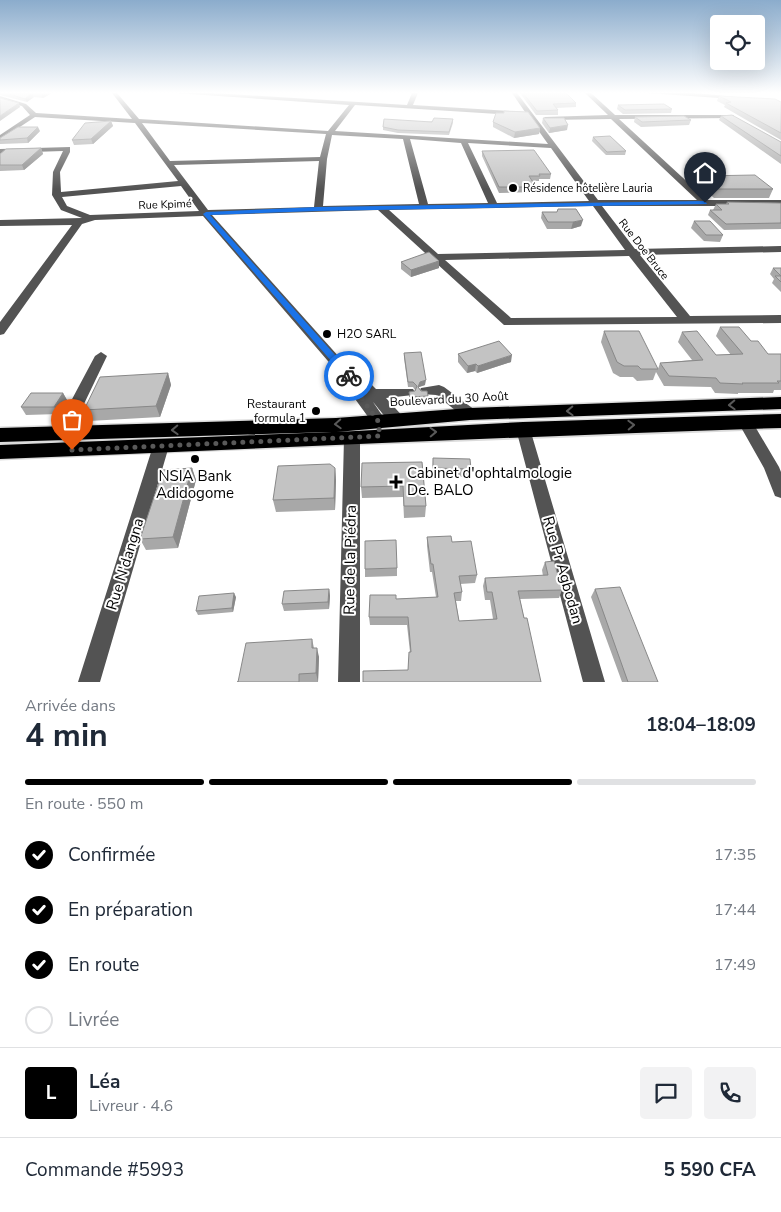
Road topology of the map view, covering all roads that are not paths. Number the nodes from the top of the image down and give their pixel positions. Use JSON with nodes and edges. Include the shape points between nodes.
{"nodes":[{"id":1,"x":19,"y":125,"type":"edge"},
{"id":2,"x":140,"y":125,"type":"edge"},
{"id":3,"x":183,"y":125,"type":"edge"},
{"id":4,"x":336,"y":125,"type":"edge"},
{"id":5,"x":537,"y":125,"type":"edge"},
{"id":6,"x":622,"y":125,"type":"edge"},
{"id":7,"x":329,"y":134,"type":"junction"},
{"id":8,"x":0,"y":138,"type":"edge"},
{"id":9,"x":406,"y":138,"type":"junction"},
{"id":10,"x":464,"y":141,"type":"junction"},
{"id":11,"x":553,"y":146,"type":"junction"},
{"id":12,"x":0,"y":151,"type":"edge"},
{"id":13,"x":323,"y":158,"type":"junction"},
{"id":14,"x":167,"y":163,"type":"junction"},
{"id":15,"x":182,"y":183,"type":"junction"},
{"id":16,"x":56,"y":195,"type":"junction"},
{"id":17,"x":781,"y":202,"type":"edge"},
{"id":18,"x":595,"y":203,"type":"junction"},
{"id":19,"x":705,"y":203,"type":"junction"},
{"id":20,"x":494,"y":206,"type":"junction"},
{"id":21,"x":424,"y":207,"type":"junction"},
{"id":22,"x":381,"y":208,"type":"junction"},
{"id":23,"x":318,"y":209,"type":"junction"},
{"id":24,"x":206,"y":214,"type":"junction"},
{"id":25,"x":94,"y":217,"type":"junction"},
{"id":26,"x":79,"y":222,"type":"junction"},
{"id":27,"x":0,"y":223,"type":"edge"},
{"id":28,"x":781,"y":249,"type":"edge"},
{"id":29,"x":631,"y":252,"type":"junction"},
{"id":30,"x":436,"y":257,"type":"junction"},
{"id":31,"x":781,"y":319,"type":"edge"},
{"id":32,"x":687,"y":320,"type":"junction"},
{"id":33,"x":0,"y":331,"type":"edge"},
{"id":34,"x":101,"y":356,"type":"dead end"},
{"id":35,"x":352,"y":380,"type":"junction"},
{"id":36,"x":426,"y":391,"type":"edge"},
{"id":37,"x":408,"y":392,"type":"edge"},
{"id":38,"x":373,"y":394,"type":"junction"},
{"id":39,"x":781,"y":403,"type":"edge"},
{"id":40,"x":470,"y":414,"type":"junction"},
{"id":41,"x":781,"y":421,"type":"edge"},
{"id":42,"x":745,"y":422,"type":"junction"},
{"id":43,"x":401,"y":427,"type":"junction"},
{"id":44,"x":379,"y":428,"type":"junction"},
{"id":45,"x":523,"y":428,"type":"junction"},
{"id":46,"x":62,"y":433,"type":"junction"},
{"id":47,"x":0,"y":435,"type":"edge"},
{"id":48,"x":352,"y":438,"type":"junction"},
{"id":49,"x":161,"y":446,"type":"junction"},
{"id":50,"x":0,"y":452,"type":"edge"},
{"id":51,"x":781,"y":491,"type":"edge"},
{"id":52,"x":89,"y":682,"type":"edge"},
{"id":53,"x":349,"y":682,"type":"edge"},
{"id":54,"x":594,"y":682,"type":"edge"}],
"edges":[{"from":1,"to":8,"type":"street"},
{"from":2,"to":14,"type":"street"},
{"from":3,"to":7,"type":"street"},
{"from":4,"to":7,"type":"street"},
{"from":5,"to":11,"type":"street","name":"Rue Doe Bruce"},
{"from":6,"to":19,"type":"street"},
{"from":7,"to":9,"type":"street"},
{"from":7,"to":13,"type":"street"},
{"from":9,"to":10,"type":"street"},
{"from":9,"to":21,"type":"street"},
{"from":10,"to":11,"type":"street"},
{"from":10,"to":20,"type":"street"},
{"from":11,"to":18,"type":"street","name":"Rue Doe Bruce"},
{"from":12,"to":16,"type":"street","via":[[67,149],[58,167]]},
{"from":13,"to":14,"type":"street"},
{"from":13,"to":23,"type":"street"},
{"from":14,"to":15,"type":"street"},
{"from":15,"to":16,"type":"street"},
{"from":15,"to":24,"type":"street"},
{"from":16,"to":25,"type":"street","via":[[62,208]]},
{"from":17,"to":19,"type":"street","name":"Rue Kpimé"},
{"from":18,"to":19,"type":"street","name":"Rue Kpimé"},
{"from":18,"to":20,"type":"street","name":"Rue Kpimé"},
{"from":18,"to":29,"type":"street","name":"Rue Doe Bruce"},
{"from":20,"to":21,"type":"street","name":"Rue Kpimé"},
{"from":21,"to":22,"type":"street","name":"Rue Kpimé"},
{"from":22,"to":23,"type":"street","name":"Rue Kpimé"},
{"from":22,"to":30,"type":"street"},
{"from":23,"to":24,"type":"street","name":"Rue Kpimé"},
{"from":24,"to":25,"type":"street","name":"Rue Kpimé"},
{"from":24,"to":35,"type":"street"},
{"from":25,"to":26,"type":"street","name":"Rue Kpimé"},
{"from":26,"to":27,"type":"street","name":"Rue Kpimé"},
{"from":26,"to":33,"type":"street"},
{"from":28,"to":29,"type":"street"},
{"from":29,"to":30,"type":"street"},
{"from":29,"to":32,"type":"street","name":"Rue Doe Bruce"},
{"from":30,"to":32,"type":"street","via":[[508,322]]},
{"from":31,"to":32,"type":"street"},
{"from":34,"to":46,"type":"street"},
{"from":35,"to":38,"type":"street"},
{"from":35,"to":44,"type":"street"},
{"from":36,"to":40,"type":"street","via":[[440,390]]},
{"from":37,"to":38,"type":"street"},
{"from":38,"to":43,"type":"street"},
{"from":39,"to":40,"type":"highway","name":"Boulevard du 30 Août","one_way":true},
{"from":40,"to":43,"type":"highway","name":"Boulevard du 30 Août"},
{"from":41,"to":42,"type":"highway","name":"Boulevard du 30 Août"},
{"from":45,"to":42,"type":"highway","name":"Boulevard du 30 Août","one_way":true},
{"from":42,"to":51,"type":"street"},
{"from":43,"to":44,"type":"highway","name":"Boulevard du 30 Août"},
{"from":43,"to":45,"type":"highway","name":"Boulevard du 30 Août","one_way":true},
{"from":44,"to":46,"type":"highway","name":"Boulevard du 30 Août","one_way":true,"via":[[326,425]]},
{"from":44,"to":48,"type":"highway","name":"Boulevard du 30 Août"},
{"from":45,"to":54,"type":"street","name":"Rue Pr Agbodan"},
{"from":46,"to":47,"type":"highway","name":"Boulevard du 30 Août"},
{"from":48,"to":49,"type":"highway","name":"Boulevard du 30 Août"},
{"from":48,"to":53,"type":"street","name":"Rue de la Piédra"},
{"from":49,"to":50,"type":"highway","name":"Boulevard du 30 Août"},
{"from":49,"to":52,"type":"street","name":"Rue N'dangna"}]}
